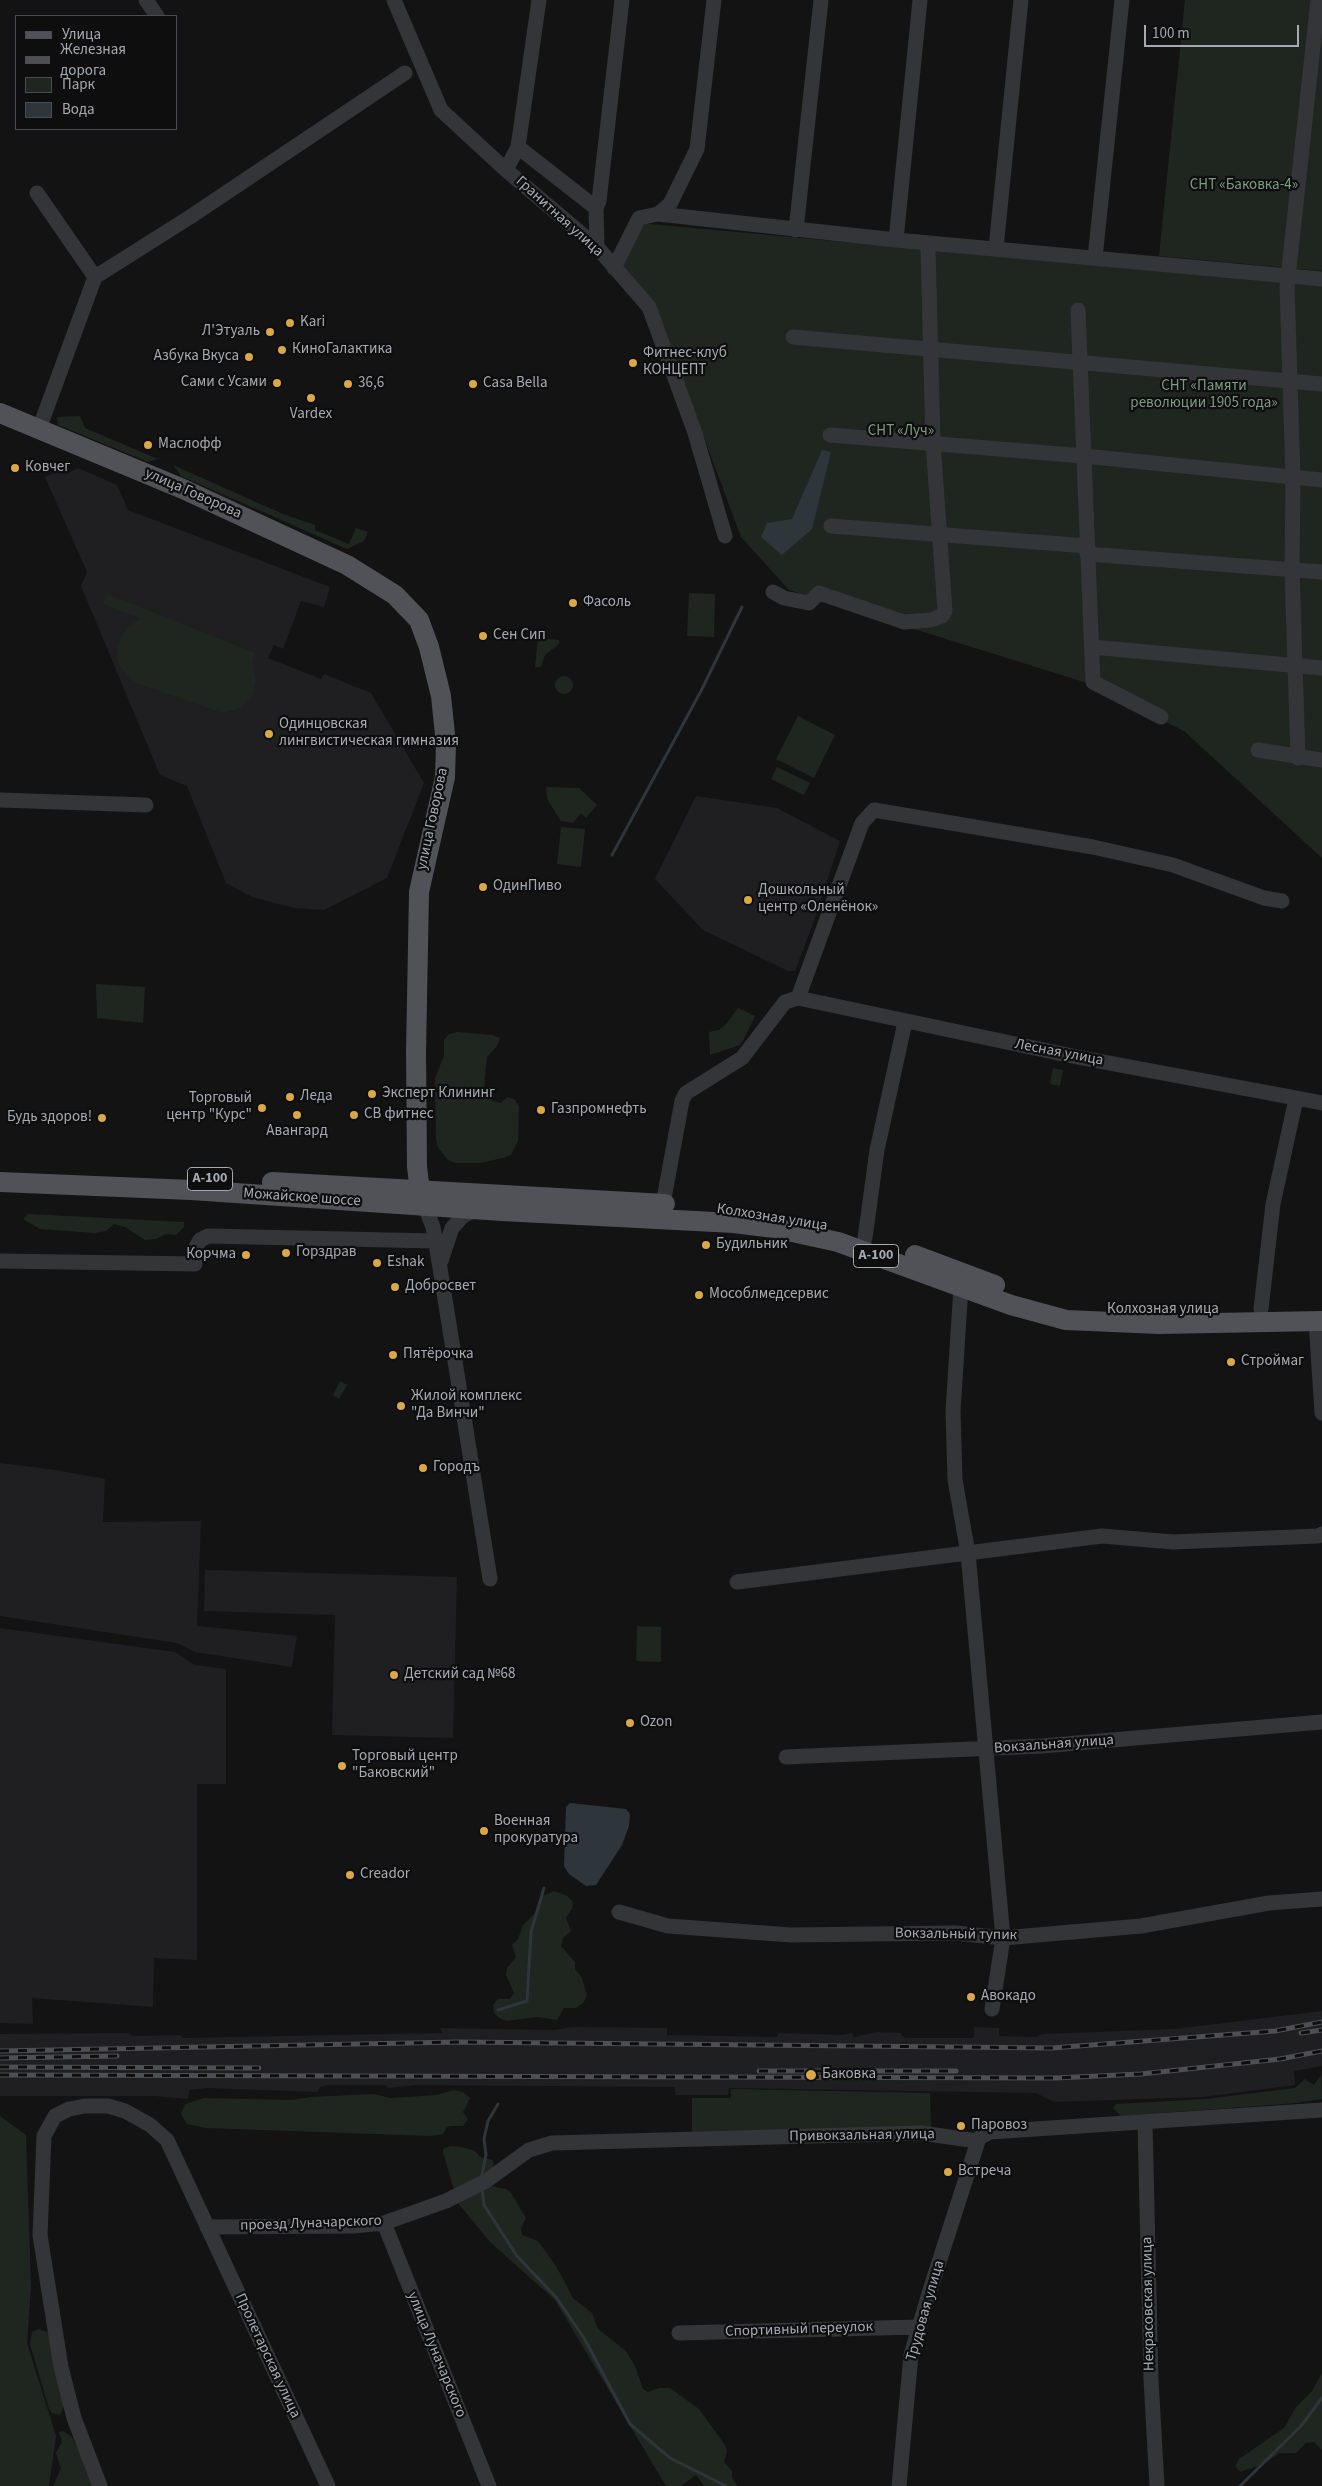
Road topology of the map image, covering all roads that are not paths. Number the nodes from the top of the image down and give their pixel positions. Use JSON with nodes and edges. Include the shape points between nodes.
{"nodes":[{"id":1,"x":146,"y":0,"type":"edge"},
{"id":2,"x":394,"y":0,"type":"edge"},
{"id":3,"x":539,"y":0,"type":"edge"},
{"id":4,"x":622,"y":0,"type":"edge"},
{"id":5,"x":714,"y":0,"type":"edge"},
{"id":6,"x":821,"y":0,"type":"edge"},
{"id":7,"x":920,"y":0,"type":"edge"},
{"id":8,"x":1022,"y":0,"type":"edge"},
{"id":9,"x":1122,"y":0,"type":"edge"},
{"id":10,"x":1318,"y":0,"type":"edge"},
{"id":11,"x":156,"y":15,"type":"edge"},
{"id":12,"x":405,"y":73,"type":"dead end"},
{"id":13,"x":518,"y":147,"type":"junction"},
{"id":14,"x":506,"y":170,"type":"junction"},
{"id":15,"x":37,"y":193,"type":"dead end"},
{"id":16,"x":596,"y":208,"type":"junction"},
{"id":17,"x":658,"y":214,"type":"junction"},
{"id":18,"x":796,"y":230,"type":"junction"},
{"id":19,"x":896,"y":240,"type":"junction"},
{"id":20,"x":597,"y":247,"type":"junction"},
{"id":21,"x":928,"y":248,"type":"dead end"},
{"id":22,"x":996,"y":248,"type":"junction"},
{"id":23,"x":1095,"y":258,"type":"junction"},
{"id":24,"x":614,"y":268,"type":"junction"},
{"id":25,"x":1288,"y":276,"type":"junction"},
{"id":26,"x":95,"y":277,"type":"junction"},
{"id":27,"x":1322,"y":280,"type":"edge"},
{"id":28,"x":1078,"y":310,"type":"dead end"},
{"id":29,"x":793,"y":337,"type":"dead end"},
{"id":30,"x":930,"y":347,"type":"junction"},
{"id":31,"x":1080,"y":363,"type":"junction"},
{"id":32,"x":1291,"y":381,"type":"junction"},
{"id":33,"x":1322,"y":384,"type":"edge"},
{"id":34,"x":0,"y":413,"type":"edge"},
{"id":35,"x":39,"y":428,"type":"junction"},
{"id":36,"x":830,"y":435,"type":"dead end"},
{"id":37,"x":933,"y":442,"type":"junction"},
{"id":38,"x":1084,"y":456,"type":"junction"},
{"id":39,"x":1293,"y":477,"type":"junction"},
{"id":40,"x":1322,"y":480,"type":"edge"},
{"id":41,"x":831,"y":526,"type":"dead end"},
{"id":42,"x":940,"y":533,"type":"junction"},
{"id":43,"x":725,"y":536,"type":"dead end"},
{"id":44,"x":1087,"y":550,"type":"junction"},
{"id":45,"x":1292,"y":569,"type":"junction"},
{"id":46,"x":1322,"y":572,"type":"edge"},
{"id":47,"x":773,"y":592,"type":"dead end"},
{"id":48,"x":1092,"y":647,"type":"junction"},
{"id":49,"x":1296,"y":666,"type":"junction"},
{"id":50,"x":1322,"y":668,"type":"edge"},
{"id":51,"x":1161,"y":716,"type":"dead end"},
{"id":52,"x":1258,"y":750,"type":"dead end"},
{"id":53,"x":1298,"y":758,"type":"junction"},
{"id":54,"x":1322,"y":760,"type":"edge"},
{"id":55,"x":0,"y":800,"type":"edge"},
{"id":56,"x":146,"y":806,"type":"dead end"},
{"id":57,"x":1282,"y":901,"type":"dead end"},
{"id":58,"x":798,"y":998,"type":"junction"},
{"id":59,"x":905,"y":1022,"type":"junction"},
{"id":60,"x":1296,"y":1099,"type":"junction"},
{"id":61,"x":1322,"y":1103,"type":"edge"},
{"id":62,"x":0,"y":1170,"type":"edge"},
{"id":63,"x":0,"y":1182,"type":"edge"},
{"id":64,"x":422,"y":1199,"type":"junction"},
{"id":65,"x":663,"y":1204,"type":"junction"},
{"id":66,"x":477,"y":1209,"type":"junction"},
{"id":67,"x":865,"y":1238,"type":"junction"},
{"id":68,"x":435,"y":1242,"type":"junction"},
{"id":69,"x":0,"y":1261,"type":"edge"},
{"id":70,"x":440,"y":1268,"type":"junction"},
{"id":71,"x":961,"y":1287,"type":"junction"},
{"id":72,"x":1261,"y":1310,"type":"junction"},
{"id":73,"x":1320,"y":1317,"type":"edge"},
{"id":74,"x":1322,"y":1413,"type":"edge"},
{"id":75,"x":1322,"y":1534,"type":"edge"},
{"id":76,"x":968,"y":1553,"type":"junction"},
{"id":77,"x":490,"y":1579,"type":"dead end"},
{"id":78,"x":737,"y":1582,"type":"dead end"},
{"id":79,"x":1322,"y":1722,"type":"edge"},
{"id":80,"x":986,"y":1750,"type":"junction"},
{"id":81,"x":786,"y":1757,"type":"dead end"},
{"id":82,"x":1322,"y":1899,"type":"edge"},
{"id":83,"x":619,"y":1912,"type":"dead end"},
{"id":84,"x":1002,"y":1938,"type":"junction"},
{"id":85,"x":992,"y":2009,"type":"dead end"},
{"id":86,"x":1322,"y":2110,"type":"edge"},
{"id":87,"x":1145,"y":2122,"type":"junction"},
{"id":88,"x":977,"y":2141,"type":"junction"},
{"id":89,"x":519,"y":2156,"type":"joint"},
{"id":90,"x":384,"y":2223,"type":"junction"},
{"id":91,"x":207,"y":2227,"type":"junction"},
{"id":92,"x":919,"y":2327,"type":"junction"},
{"id":93,"x":680,"y":2333,"type":"dead end"},
{"id":94,"x":100,"y":2486,"type":"edge"},
{"id":95,"x":328,"y":2486,"type":"edge"},
{"id":96,"x":489,"y":2486,"type":"edge"},
{"id":97,"x":899,"y":2486,"type":"edge"},
{"id":98,"x":1157,"y":2486,"type":"edge"}],
"edges":[{"from":1,"to":11,"type":"street"},
{"from":2,"to":14,"type":"street","name":"Гранитная улица","via":[[441,110]]},
{"from":3,"to":13,"type":"street"},
{"from":4,"to":16,"type":"street"},
{"from":5,"to":17,"type":"street","via":[[697,149],[670,204]]},
{"from":6,"to":18,"type":"street"},
{"from":7,"to":19,"type":"street"},
{"from":8,"to":22,"type":"street"},
{"from":9,"to":23,"type":"street"},
{"from":10,"to":25,"type":"street"},
{"from":12,"to":26,"type":"street"},
{"from":13,"to":14,"type":"street"},
{"from":13,"to":16,"type":"street"},
{"from":14,"to":20,"type":"street","name":"Гранитная улица"},
{"from":15,"to":26,"type":"street"},
{"from":16,"to":20,"type":"street"},
{"from":17,"to":18,"type":"street"},
{"from":17,"to":24,"type":"street","via":[[639,218]]},
{"from":18,"to":19,"type":"street"},
{"from":19,"to":22,"type":"street"},
{"from":20,"to":24,"type":"street","name":"Гранитная улица"},
{"from":21,"to":30,"type":"street"},
{"from":22,"to":23,"type":"street"},
{"from":23,"to":25,"type":"street"},
{"from":24,"to":43,"type":"street","name":"Гранитная улица","via":[[649,307],[695,433]]},
{"from":25,"to":27,"type":"street"},
{"from":25,"to":32,"type":"street"},
{"from":26,"to":35,"type":"street"},
{"from":28,"to":31,"type":"street"},
{"from":29,"to":30,"type":"street"},
{"from":30,"to":31,"type":"street"},
{"from":30,"to":37,"type":"street"},
{"from":31,"to":32,"type":"street"},
{"from":31,"to":38,"type":"street"},
{"from":32,"to":33,"type":"street"},
{"from":32,"to":39,"type":"street"},
{"from":34,"to":35,"type":"main road","name":"улица Говорова"},
{"from":35,"to":64,"type":"main road","name":"улица Говорова","via":[[174,485],[362,573],[395,595],[419,620],[441,696],[446,744],[445,777],[418,901],[416,1167]]},
{"from":36,"to":37,"type":"street"},
{"from":37,"to":38,"type":"street"},
{"from":37,"to":42,"type":"street"},
{"from":38,"to":39,"type":"street"},
{"from":38,"to":44,"type":"street"},
{"from":39,"to":40,"type":"street"},
{"from":39,"to":45,"type":"street"},
{"from":41,"to":42,"type":"street"},
{"from":42,"to":44,"type":"street"},
{"from":42,"to":47,"type":"street","via":[[944,611],[942,616],[931,620],[904,622],[819,593],[809,602],[784,598]]},
{"from":44,"to":45,"type":"street"},
{"from":44,"to":48,"type":"street"},
{"from":45,"to":46,"type":"street"},
{"from":45,"to":49,"type":"street"},
{"from":48,"to":49,"type":"street"},
{"from":48,"to":51,"type":"street","via":[[1093,682]]},
{"from":49,"to":50,"type":"street"},
{"from":49,"to":53,"type":"street"},
{"from":52,"to":53,"type":"street"},
{"from":53,"to":54,"type":"street"},
{"from":55,"to":56,"type":"street"},
{"from":57,"to":58,"type":"street","via":[[1264,898],[1173,865],[1093,846],[874,810],[862,823]]},
{"from":58,"to":59,"type":"street","name":"Лесная улица"},
{"from":58,"to":65,"type":"street","via":[[785,1002],[742,1058],[686,1093]]},
{"from":59,"to":60,"type":"street","name":"Лесная улица"},
{"from":59,"to":67,"type":"street","via":[[877,1150]]},
{"from":60,"to":61,"type":"street","name":"Лесная улица"},
{"from":60,"to":72,"type":"street","via":[[1273,1204]]},
{"from":62,"to":64,"type":"main road","name":"Можайское шоссе","number":"А-100","via":[[191,1178]]},
{"from":63,"to":64,"type":"main road","name":"Можайское шоссе","number":"А-100"},
{"from":64,"to":65,"type":"main road","name":"Колхозная улица","number":"А-100"},
{"from":64,"to":66,"type":"main road","name":"Колхозная улица","number":"А-100"},
{"from":64,"to":68,"type":"street"},
{"from":65,"to":67,"type":"main road","name":"Колхозная улица","number":"А-100","via":[[776,1216],[819,1224]]},
{"from":66,"to":70,"type":"street","via":[[463,1216],[452,1228]]},
{"from":66,"to":71,"type":"main road","name":"Колхозная улица","number":"А-100","via":[[680,1219],[774,1228],[838,1242]]},
{"from":67,"to":72,"type":"main road","name":"Колхозная улица","number":"А-100","via":[[1051,1304],[1106,1310]]},
{"from":68,"to":69,"type":"street","via":[[208,1236],[196,1247],[194,1264]]},
{"from":68,"to":70,"type":"street"},
{"from":70,"to":77,"type":"street"},
{"from":71,"to":73,"type":"main road","name":"Колхозная улица","number":"А-100","via":[[1066,1320],[1159,1324]]},
{"from":71,"to":76,"type":"street","via":[[955,1359],[955,1480]]},
{"from":72,"to":73,"type":"main road","name":"Колхозная улица","number":"А-100"},
{"from":73,"to":74,"type":"street"},
{"from":75,"to":76,"type":"street","via":[[1173,1542],[1102,1536]]},
{"from":76,"to":78,"type":"street"},
{"from":76,"to":80,"type":"street"},
{"from":79,"to":80,"type":"street","name":"Вокзальная улица"},
{"from":80,"to":81,"type":"street","name":"Вокзальная улица"},
{"from":80,"to":84,"type":"street"},
{"from":82,"to":84,"type":"street","name":"Вокзальный тупик","via":[[1269,1903],[1141,1926]]},
{"from":83,"to":84,"type":"street","name":"Вокзальный тупик","via":[[668,1926],[781,1934],[956,1933]]},
{"from":84,"to":85,"type":"street"},
{"from":86,"to":87,"type":"street"},
{"from":87,"to":88,"type":"street","via":[[990,2132]]},
{"from":87,"to":98,"type":"street","name":"Некрасовская улица"},
{"from":88,"to":89,"type":"street","name":"Привокзальная улица","via":[[921,2133],[574,2142],[540,2146]]},
{"from":88,"to":92,"type":"street","name":"Трудовая улица"},
{"from":89,"to":90,"type":"street","name":"проезд Луначарского","via":[[486,2181],[446,2201]]},
{"from":90,"to":91,"type":"street","name":"проезд Луначарского"},
{"from":90,"to":96,"type":"street","name":"улица Луначарского"},
{"from":91,"to":94,"type":"street","name":"Пролетарская улица","via":[[176,2156],[167,2140],[150,2125],[108,2106],[85,2106],[56,2116],[49,2126],[44,2136],[40,2236],[61,2367],[74,2418]]},
{"from":91,"to":95,"type":"street","name":"Пролетарская улица"},
{"from":92,"to":93,"type":"street","name":"Спортивный переулок"},
{"from":92,"to":97,"type":"street","name":"Трудовая улица","via":[[911,2355]]}]}
